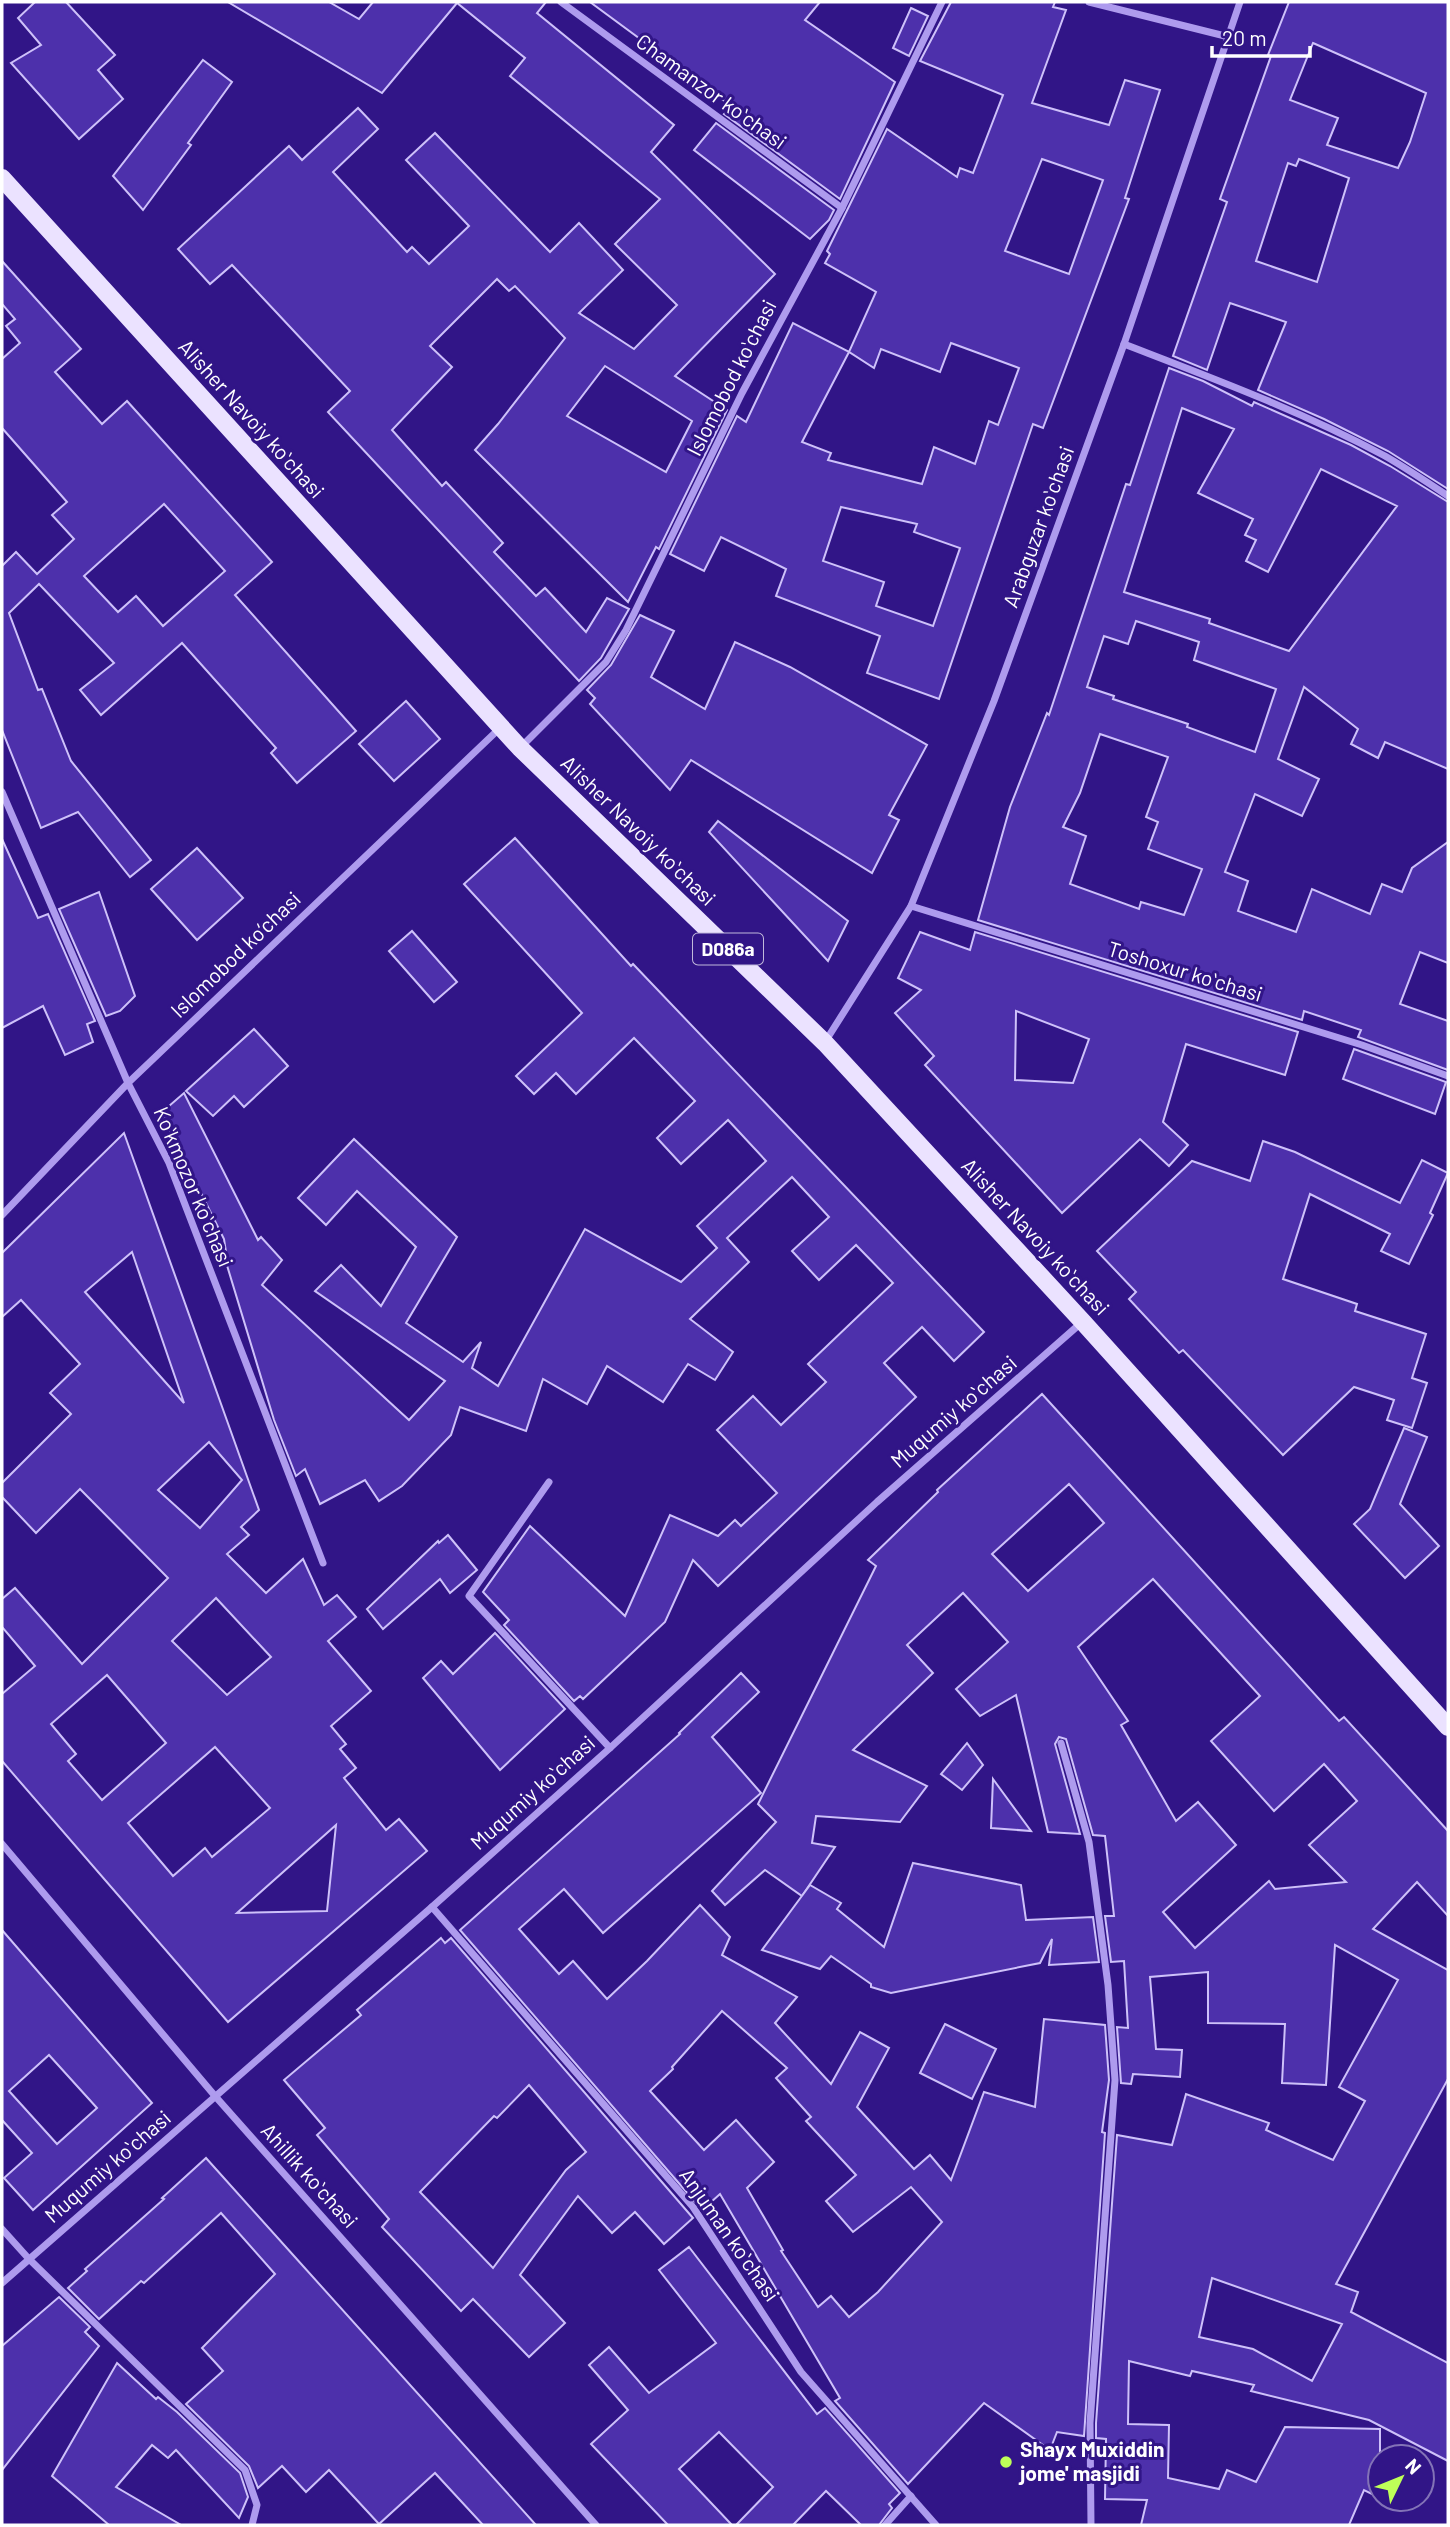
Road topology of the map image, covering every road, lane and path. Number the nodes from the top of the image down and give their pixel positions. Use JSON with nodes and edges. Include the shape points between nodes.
{"nodes":[{"id":1,"x":561,"y":2,"type":"edge"},
{"id":2,"x":942,"y":2,"type":"edge"},
{"id":3,"x":1088,"y":2,"type":"edge"},
{"id":4,"x":1240,"y":2,"type":"edge"},
{"id":5,"x":1229,"y":37,"type":"junction"},
{"id":6,"x":2,"y":178,"type":"edge"},
{"id":7,"x":842,"y":208,"type":"junction"},
{"id":8,"x":1124,"y":344,"type":"junction"},
{"id":9,"x":1448,"y":496,"type":"edge"},
{"id":10,"x":501,"y":727,"type":"junction"},
{"id":11,"x":520,"y":748,"type":"junction"},
{"id":12,"x":2,"y":792,"type":"edge"},
{"id":13,"x":911,"y":906,"type":"junction"},
{"id":14,"x":825,"y":1043,"type":"junction"},
{"id":15,"x":1448,"y":1076,"type":"edge"},
{"id":16,"x":128,"y":1083,"type":"junction"},
{"id":17,"x":2,"y":1215,"type":"edge"},
{"id":18,"x":1083,"y":1322,"type":"junction"},
{"id":19,"x":549,"y":1482,"type":"dead end"},
{"id":20,"x":323,"y":1563,"type":"dead end"},
{"id":21,"x":1448,"y":1727,"type":"edge"},
{"id":22,"x":1061,"y":1743,"type":"dead end"},
{"id":23,"x":610,"y":1748,"type":"junction"},
{"id":24,"x":2,"y":1844,"type":"edge"},
{"id":25,"x":432,"y":1907,"type":"junction"},
{"id":26,"x":215,"y":2096,"type":"junction"},
{"id":27,"x":2,"y":2229,"type":"edge"},
{"id":28,"x":29,"y":2259,"type":"junction"},
{"id":29,"x":2,"y":2283,"type":"edge"},
{"id":30,"x":911,"y":2496,"type":"junction"},
{"id":31,"x":252,"y":2525,"type":"edge"},
{"id":32,"x":596,"y":2525,"type":"edge"},
{"id":33,"x":885,"y":2525,"type":"edge"},
{"id":34,"x":936,"y":2525,"type":"edge"},
{"id":35,"x":1091,"y":2525,"type":"edge"}],
"edges":[{"from":1,"to":7,"type":"street","name":"Chamanzor koʻchasi"},
{"from":2,"to":7,"type":"street","name":"Islomobod koʻchasi"},
{"from":3,"to":5,"type":"street"},
{"from":4,"to":5,"type":"street","name":"Arabguzar koʻchasi"},
{"from":5,"to":8,"type":"street","name":"Arabguzar koʻchasi"},
{"from":6,"to":10,"type":"main road","name":"Alisher Navoiy koʻchasi","number":"D086a"},
{"from":7,"to":11,"type":"street","name":"Islomobod koʻchasi","via":[[742,393],[626,630],[606,663]]},
{"from":8,"to":9,"type":"street","via":[[1316,423],[1385,456]]},
{"from":8,"to":13,"type":"street","name":"Arabguzar koʻchasi","via":[[994,701]]},
{"from":10,"to":11,"type":"main road","name":"Alisher Navoiy koʻchasi","number":"D086a"},
{"from":10,"to":16,"type":"street","name":"Islomobod ko‘chasi"},
{"from":11,"to":14,"type":"main road","name":"Alisher Navoiy koʻchasi","number":"D086a"},
{"from":12,"to":16,"type":"street","name":"Koʻkmozor koʻchasi"},
{"from":13,"to":14,"type":"street","name":"Arabguzar koʻchasi"},
{"from":13,"to":15,"type":"street","name":"Toshoxur koʻchasi","via":[[1362,1045]]},
{"from":14,"to":18,"type":"main road","name":"Alisher Navoiy koʻchasi","number":"D086a"},
{"from":16,"to":17,"type":"street","name":"Islomobod ko‘chasi"},
{"from":16,"to":20,"type":"street","name":"Koʻkmozor koʻchasi","via":[[169,1163]]},
{"from":18,"to":21,"type":"main road","name":"Alisher Navoiy koʻchasi","number":"D086a"},
{"from":18,"to":23,"type":"street","name":"Muqumiy koʻchasi","via":[[877,1502]]},
{"from":19,"to":23,"type":"street","via":[[469,1596]]},
{"from":22,"to":35,"type":"street","via":[[1089,1842],[1115,2080],[1090,2423]]},
{"from":23,"to":25,"type":"street","name":"Muqumiy koʻchasi"},
{"from":24,"to":26,"type":"street","name":"Ahillik koʻchasi"},
{"from":25,"to":26,"type":"street","name":"Muqumiy koʻchasi"},
{"from":25,"to":30,"type":"street","name":"Anjuman koʻchasi","via":[[693,2207],[801,2372]]},
{"from":26,"to":28,"type":"street","name":"Muqumiy koʻchasi"},
{"from":26,"to":32,"type":"street","name":"Ahillik koʻchasi"},
{"from":27,"to":28,"type":"street"},
{"from":28,"to":29,"type":"street","name":"Muqumiy koʻchasi"},
{"from":28,"to":31,"type":"street","via":[[245,2470],[257,2505]]},
{"from":30,"to":33,"type":"street"},
{"from":30,"to":34,"type":"street","name":"Anjuman koʻchasi"}]}
